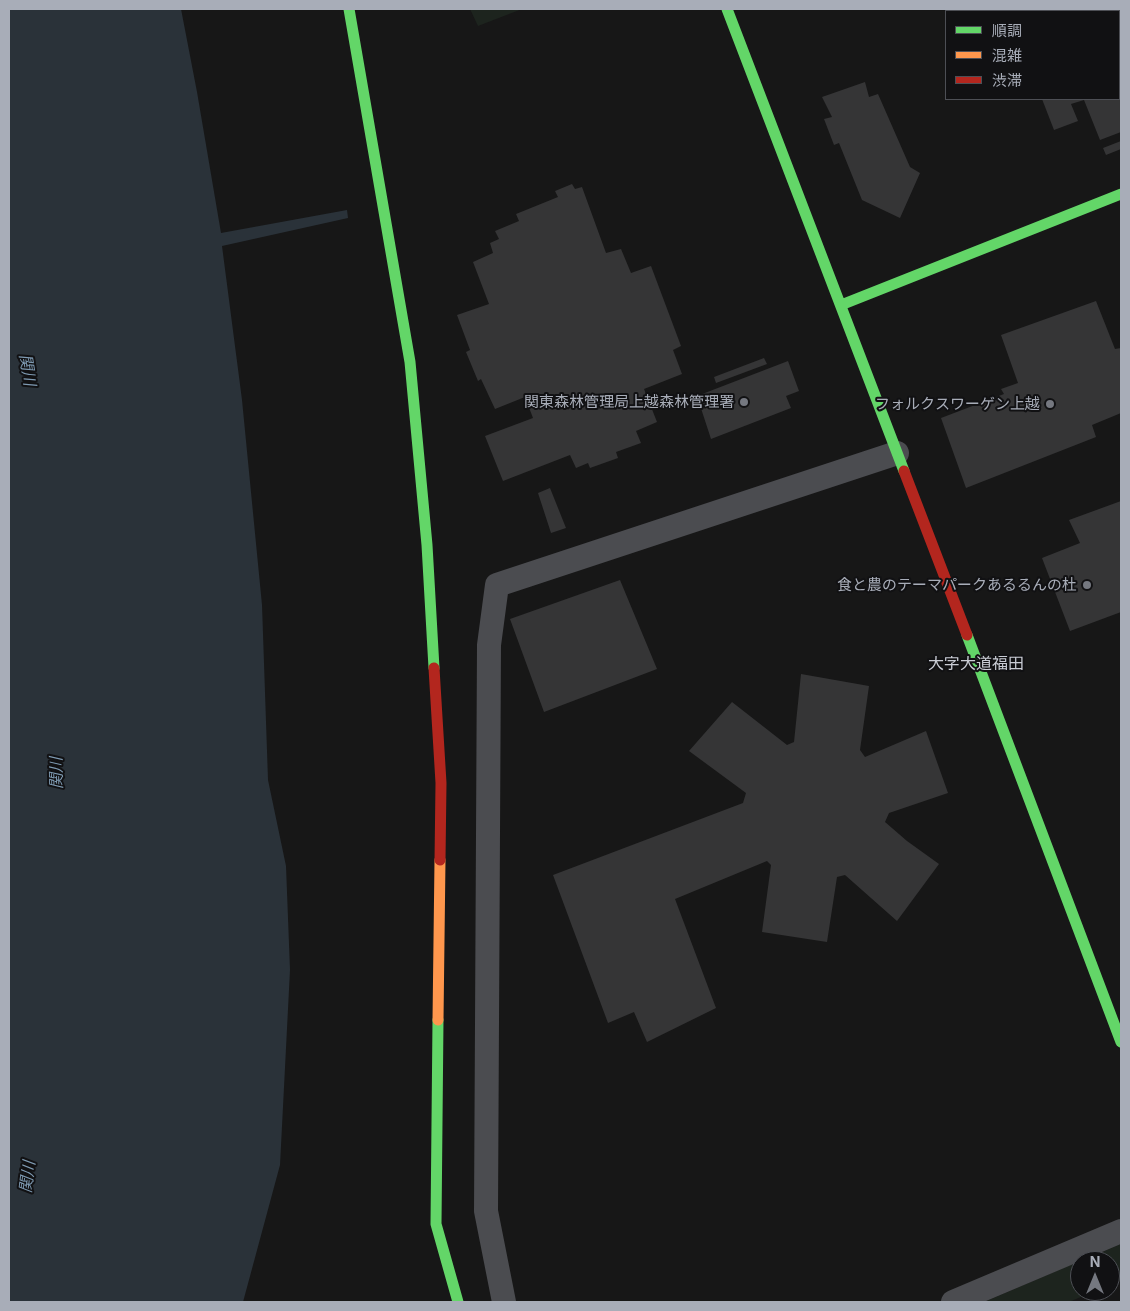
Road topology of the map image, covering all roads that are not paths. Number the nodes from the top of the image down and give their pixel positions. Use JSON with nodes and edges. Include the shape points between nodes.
{"nodes":[{"id":1,"x":348,"y":9,"type":"edge"},
{"id":2,"x":727,"y":9,"type":"edge"},
{"id":3,"x":1121,"y":194,"type":"edge"},
{"id":4,"x":841,"y":305,"type":"junction"},
{"id":5,"x":896,"y":453,"type":"junction"},
{"id":6,"x":1121,"y":1042,"type":"edge"},
{"id":7,"x":1121,"y":1231,"type":"edge"},
{"id":8,"x":458,"y":1302,"type":"edge"},
{"id":9,"x":504,"y":1302,"type":"edge"},
{"id":10,"x":953,"y":1302,"type":"edge"}],
"edges":[{"from":1,"to":8,"type":"street","via":[[410,362],[426,545],[441,782],[436,1224]]},
{"from":2,"to":4,"type":"street"},
{"from":3,"to":4,"type":"street"},
{"from":4,"to":5,"type":"street"},
{"from":5,"to":6,"type":"street"},
{"from":5,"to":9,"type":"street","via":[[497,585],[489,645],[486,1211]]},
{"from":7,"to":10,"type":"street"}]}
